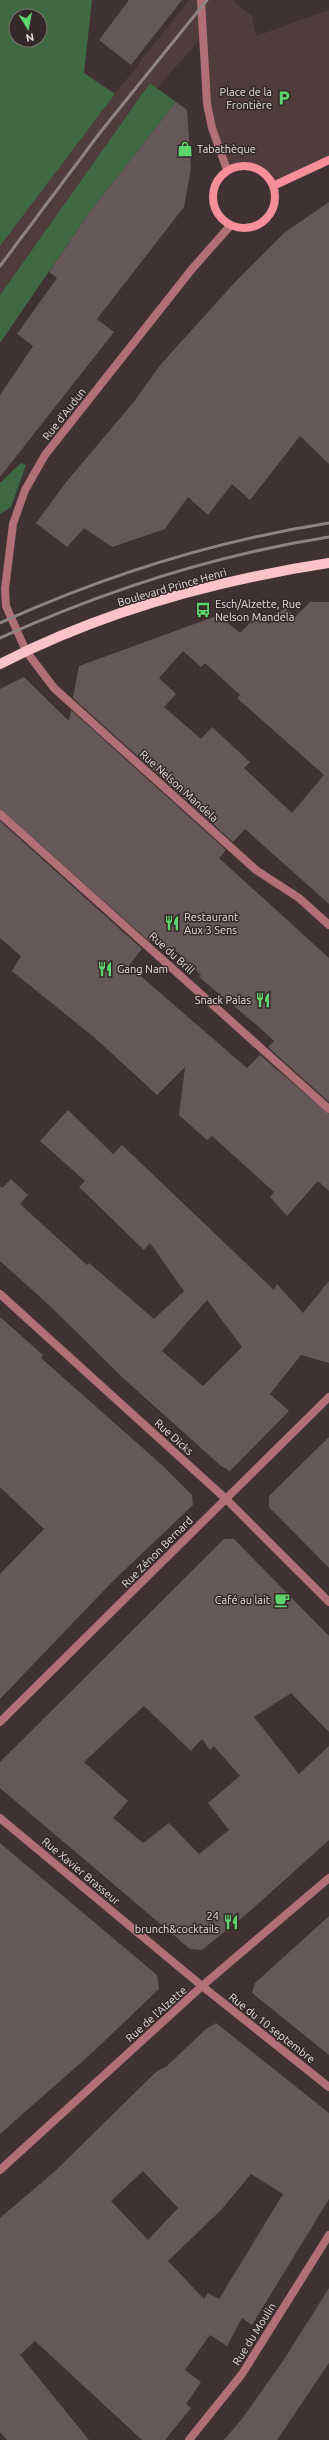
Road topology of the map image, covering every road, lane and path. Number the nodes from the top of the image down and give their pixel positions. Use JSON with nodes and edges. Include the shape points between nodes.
{"nodes":[{"id":1,"x":201,"y":0,"type":"edge"},
{"id":2,"x":329,"y":160,"type":"edge"},
{"id":3,"x":227,"y":170,"type":"junction"},
{"id":4,"x":274,"y":186,"type":"junction"},
{"id":5,"x":230,"y":226,"type":"junction"},
{"id":6,"x":329,"y":563,"type":"edge"},
{"id":7,"x":26,"y":651,"type":"junction"},
{"id":8,"x":0,"y":664,"type":"edge"},
{"id":9,"x":0,"y":814,"type":"edge"},
{"id":10,"x":329,"y":925,"type":"edge"},
{"id":11,"x":329,"y":1109,"type":"edge"},
{"id":12,"x":0,"y":1294,"type":"edge"},
{"id":13,"x":329,"y":1397,"type":"edge"},
{"id":14,"x":226,"y":1499,"type":"junction"},
{"id":15,"x":329,"y":1602,"type":"edge"},
{"id":16,"x":0,"y":1722,"type":"edge"},
{"id":17,"x":0,"y":1818,"type":"edge"},
{"id":18,"x":329,"y":1878,"type":"edge"},
{"id":19,"x":202,"y":1986,"type":"junction"},
{"id":20,"x":329,"y":2087,"type":"edge"},
{"id":21,"x":0,"y":2170,"type":"edge"},
{"id":22,"x":329,"y":2235,"type":"edge"},
{"id":23,"x":189,"y":2440,"type":"edge"}],
"edges":[{"from":1,"to":3,"type":"street","via":[[207,104],[212,128]]},
{"from":2,"to":4,"type":"street"},
{"from":3,"to":4,"type":"street","via":[[236,166],[254,167],[263,171]]},
{"from":3,"to":5,"type":"street","via":[[220,177],[212,194],[216,212]]},
{"from":4,"to":5,"type":"street","via":[[275,204],[265,220],[249,228]]},
{"from":5,"to":7,"type":"street","name":"Rue d'Audun","via":[[192,269],[46,455],[25,490],[13,524],[5,589],[6,606]]},
{"from":6,"to":7,"type":"main road","name":"Boulevard Prince Henri","via":[[283,570],[203,589],[97,622]]},
{"from":7,"to":8,"type":"main road","name":"Boulevard Prince Henri"},
{"from":7,"to":10,"type":"street","name":"Rue Nelson Mandela","via":[[54,688],[256,870],[299,898]]},
{"from":9,"to":11,"type":"street","name":"Rue du Brill"},
{"from":12,"to":14,"type":"street","name":"Rue Dicks"},
{"from":13,"to":14,"type":"street","name":"Rue Zénon Bernard"},
{"from":14,"to":15,"type":"street","name":"Rue Dicks"},
{"from":14,"to":16,"type":"street","name":"Rue Zénon Bernard"},
{"from":17,"to":19,"type":"street","name":"Rue Xavier Brasseur"},
{"from":18,"to":19,"type":"street","name":"Rue de l'Alzette"},
{"from":19,"to":20,"type":"street","name":"Rue du 10 septembre"},
{"from":19,"to":21,"type":"street","name":"Rue de l'Alzette"},
{"from":22,"to":23,"type":"street","name":"Rue du Moulin","via":[[242,2374]]}]}
